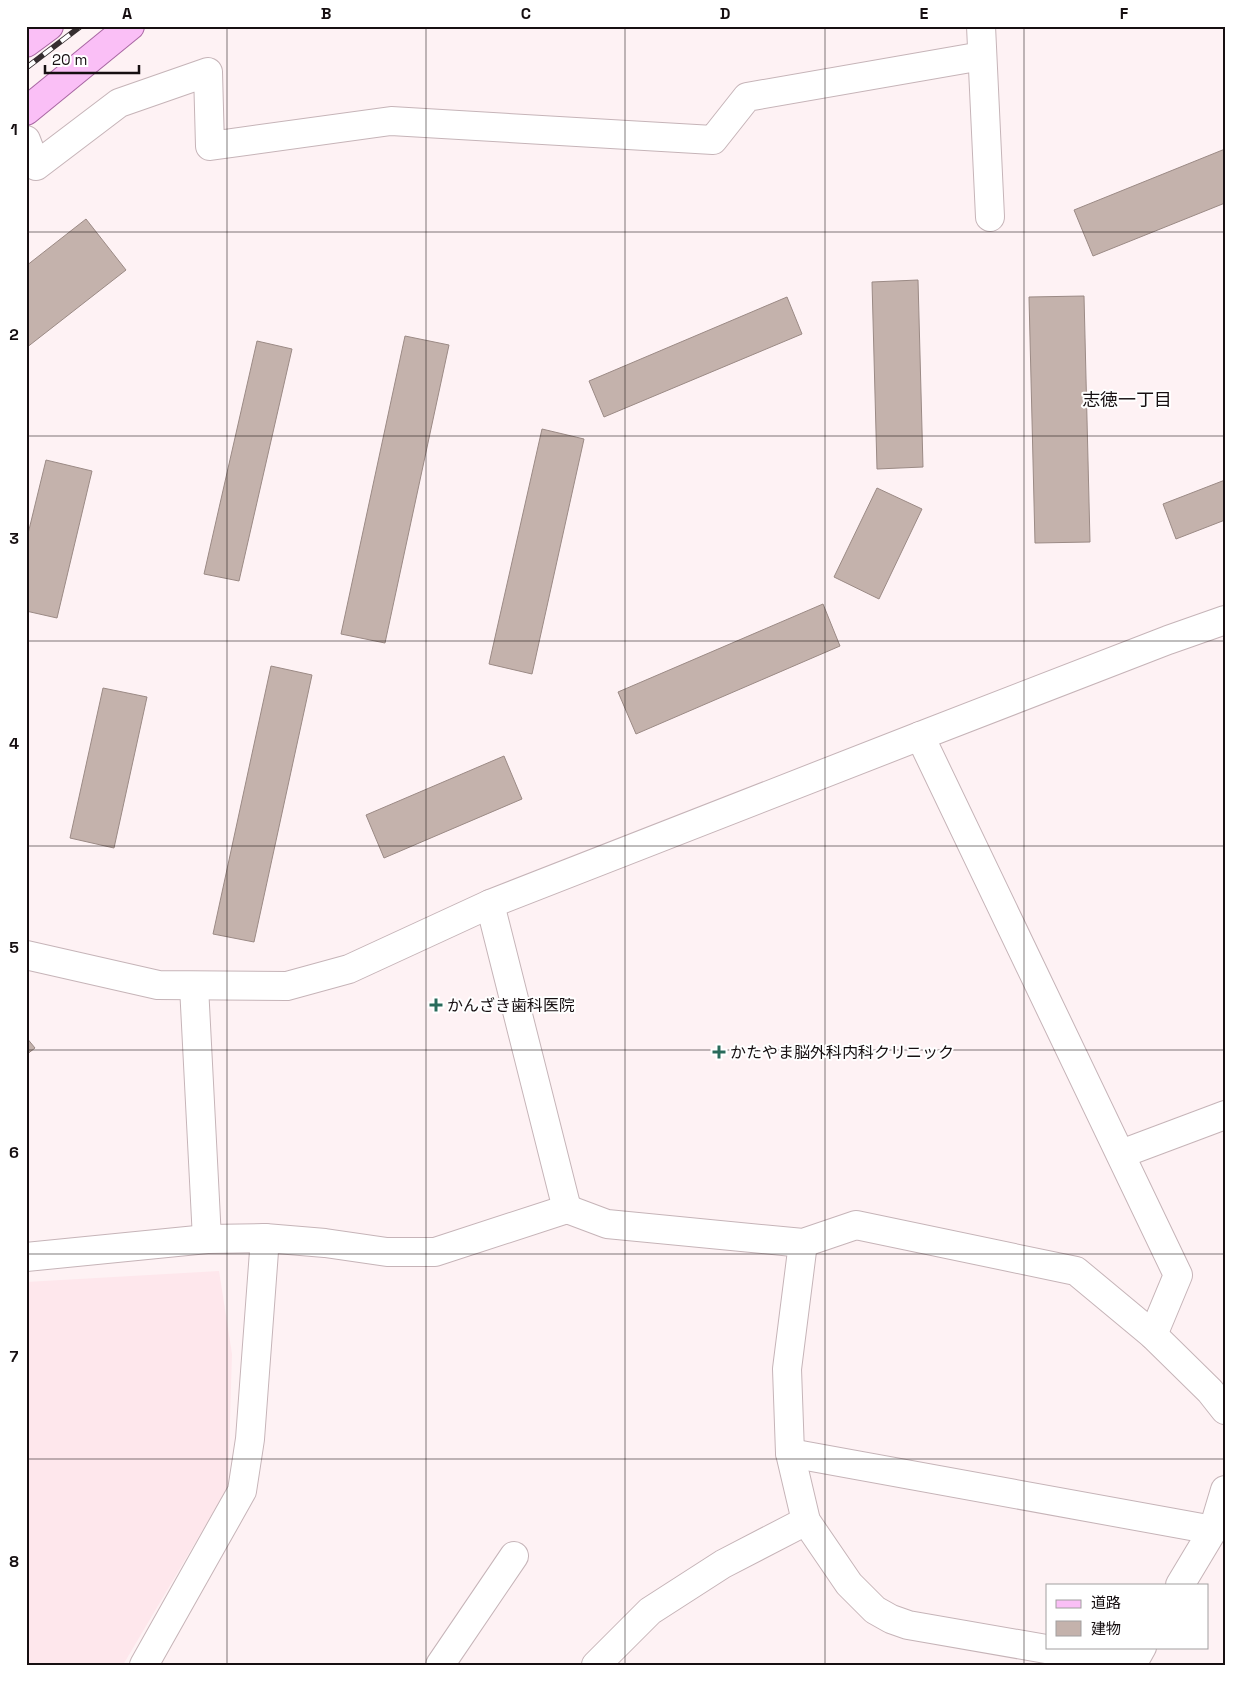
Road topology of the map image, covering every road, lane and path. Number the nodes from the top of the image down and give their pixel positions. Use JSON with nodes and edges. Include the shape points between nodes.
{"nodes":[{"id":1,"x":49,"y":26,"type":"edge"},
{"id":2,"x":130,"y":26,"type":"edge"},
{"id":3,"x":981,"y":26,"type":"edge"},
{"id":4,"x":26,"y":43,"type":"edge"},
{"id":5,"x":982,"y":56,"type":"junction"},
{"id":6,"x":26,"y":111,"type":"edge"},
{"id":7,"x":26,"y":140,"type":"edge"},
{"id":8,"x":990,"y":217,"type":"dead end"},
{"id":9,"x":1225,"y":620,"type":"edge"},
{"id":10,"x":920,"y":736,"type":"junction"},
{"id":11,"x":490,"y":904,"type":"junction"},
{"id":12,"x":26,"y":955,"type":"edge"},
{"id":13,"x":194,"y":986,"type":"junction"},
{"id":14,"x":1225,"y":1115,"type":"edge"},
{"id":15,"x":1121,"y":1154,"type":"junction"},
{"id":16,"x":567,"y":1208,"type":"junction"},
{"id":17,"x":266,"y":1238,"type":"junction"},
{"id":18,"x":207,"y":1239,"type":"junction"},
{"id":19,"x":803,"y":1243,"type":"junction"},
{"id":20,"x":26,"y":1257,"type":"edge"},
{"id":21,"x":1153,"y":1335,"type":"junction"},
{"id":22,"x":1225,"y":1410,"type":"edge"},
{"id":23,"x":790,"y":1453,"type":"junction"},
{"id":24,"x":1225,"y":1490,"type":"edge"},
{"id":25,"x":806,"y":1520,"type":"junction"},
{"id":26,"x":1214,"y":1530,"type":"junction"},
{"id":27,"x":514,"y":1556,"type":"dead end"},
{"id":28,"x":1181,"y":1584,"type":"edge"},
{"id":29,"x":1046,"y":1646,"type":"edge"},
{"id":30,"x":1062,"y":1648,"type":"edge"},
{"id":31,"x":1136,"y":1659,"type":"edge"},
{"id":32,"x":144,"y":1665,"type":"edge"},
{"id":33,"x":440,"y":1665,"type":"edge"},
{"id":34,"x":596,"y":1665,"type":"edge"}],
"edges":[{"from":1,"to":4,"type":"main road"},
{"from":2,"to":6,"type":"main road"},
{"from":3,"to":5,"type":"street"},
{"from":5,"to":7,"type":"street","via":[[747,97],[713,140],[391,121],[210,146],[208,72],[119,103],[36,166]]},
{"from":5,"to":8,"type":"street"},
{"from":9,"to":10,"type":"street"},
{"from":10,"to":11,"type":"street"},
{"from":10,"to":15,"type":"street"},
{"from":11,"to":13,"type":"street","via":[[349,969],[286,986]]},
{"from":11,"to":16,"type":"street"},
{"from":12,"to":13,"type":"street","via":[[158,985]]},
{"from":13,"to":18,"type":"street"},
{"from":14,"to":15,"type":"street"},
{"from":15,"to":21,"type":"street","via":[[1178,1275]]},
{"from":16,"to":17,"type":"street","via":[[435,1252],[387,1252]]},
{"from":16,"to":19,"type":"street","via":[[607,1224]]},
{"from":17,"to":18,"type":"street"},
{"from":17,"to":32,"type":"street","via":[[250,1439],[242,1491]]},
{"from":18,"to":20,"type":"street"},
{"from":19,"to":21,"type":"street","via":[[856,1225],[1076,1271]]},
{"from":19,"to":23,"type":"street","via":[[787,1369]]},
{"from":21,"to":22,"type":"street"},
{"from":23,"to":25,"type":"street"},
{"from":23,"to":26,"type":"street"},
{"from":24,"to":26,"type":"street"},
{"from":25,"to":29,"type":"street","via":[[849,1584],[875,1610],[891,1619],[908,1625]]},
{"from":25,"to":34,"type":"street","via":[[722,1564],[650,1611]]},
{"from":26,"to":28,"type":"street"},
{"from":27,"to":33,"type":"street"},
{"from":30,"to":31,"type":"street"}]}
